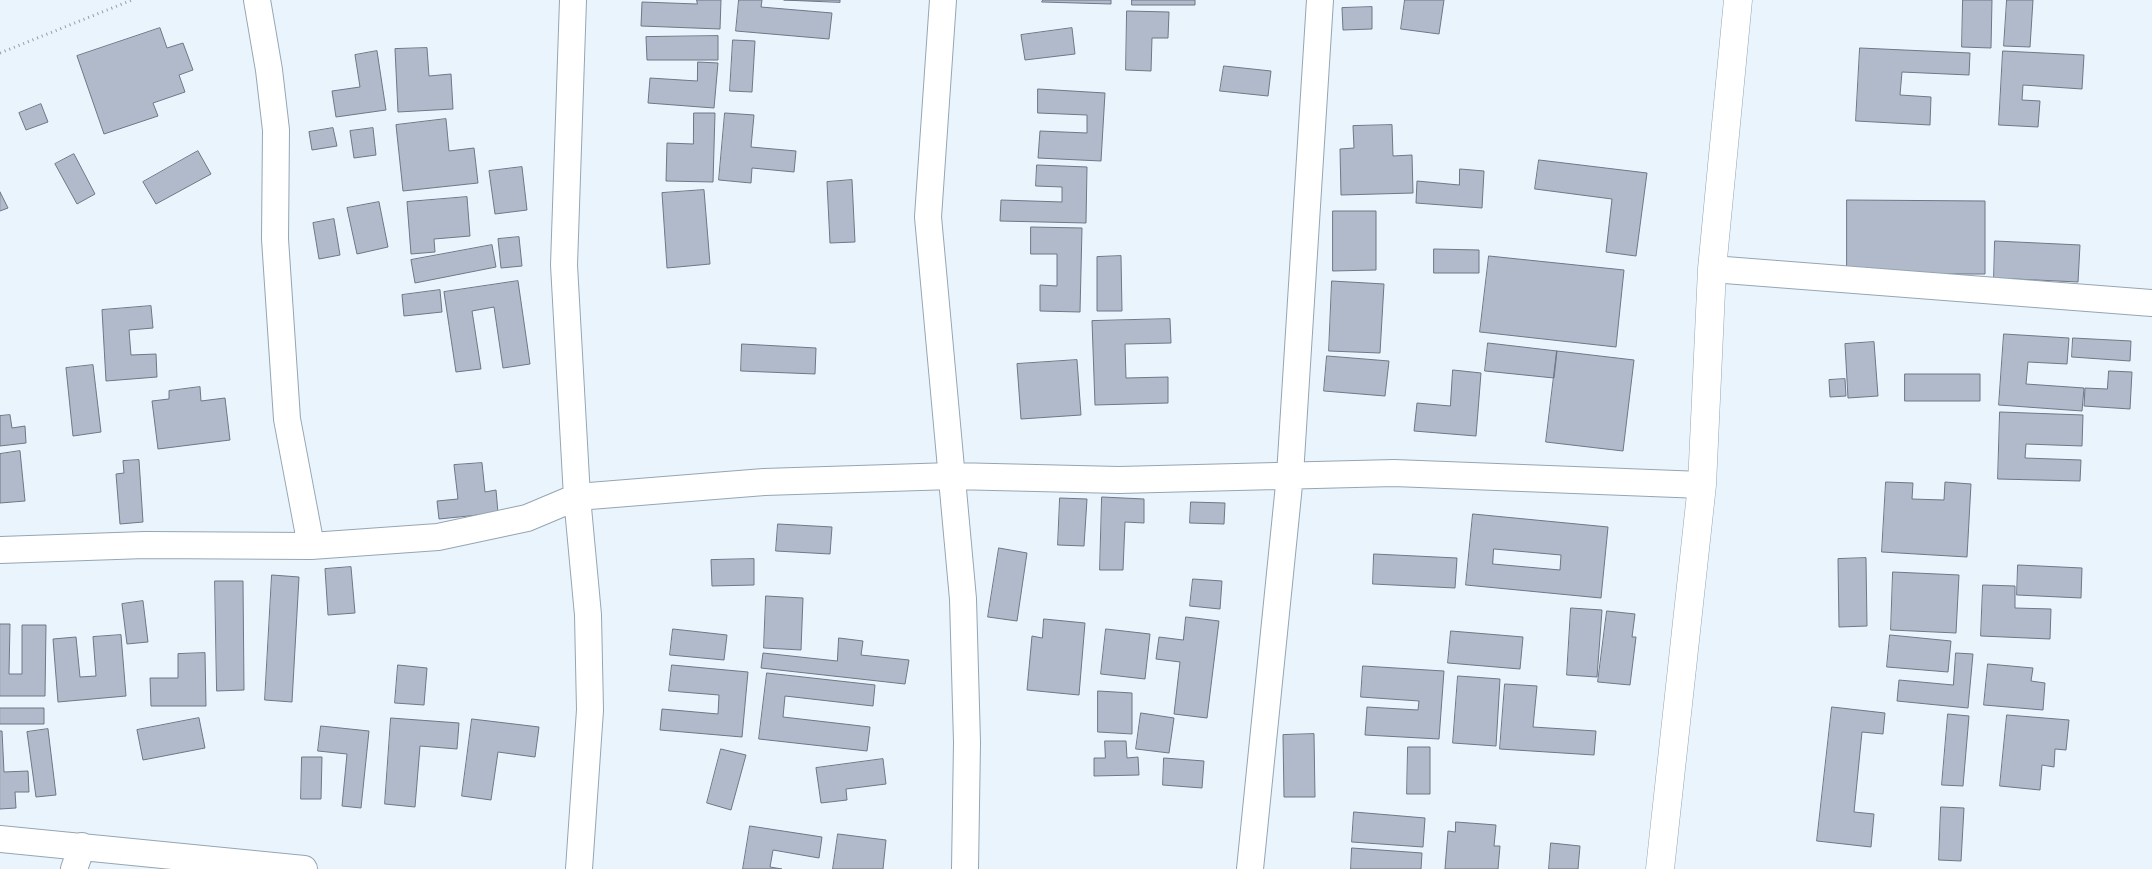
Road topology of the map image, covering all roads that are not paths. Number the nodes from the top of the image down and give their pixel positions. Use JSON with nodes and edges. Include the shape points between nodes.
{"nodes":[{"id":1,"x":257,"y":0,"type":"edge"},
{"id":2,"x":573,"y":0,"type":"edge"},
{"id":3,"x":943,"y":0,"type":"edge"},
{"id":4,"x":1320,"y":0,"type":"edge"},
{"id":5,"x":1738,"y":0,"type":"edge"},
{"id":6,"x":1712,"y":269,"type":"junction"},
{"id":7,"x":2152,"y":303,"type":"edge"},
{"id":8,"x":1290,"y":475,"type":"junction"},
{"id":9,"x":952,"y":476,"type":"junction"},
{"id":10,"x":1702,"y":484,"type":"junction"},
{"id":11,"x":577,"y":497,"type":"junction"},
{"id":12,"x":311,"y":546,"type":"junction"},
{"id":13,"x":0,"y":550,"type":"edge"},
{"id":14,"x":0,"y":839,"type":"edge"},
{"id":15,"x":78,"y":857,"type":"edge"},
{"id":16,"x":304,"y":869,"type":"edge"},
{"id":17,"x":579,"y":869,"type":"edge"},
{"id":18,"x":965,"y":869,"type":"edge"},
{"id":19,"x":1250,"y":869,"type":"edge"},
{"id":20,"x":1660,"y":869,"type":"edge"}],
"edges":[{"from":1,"to":12,"type":"street","via":[[270,70],[276,130],[275,239],[287,419]]},
{"from":2,"to":11,"type":"street","via":[[564,265]]},
{"from":3,"to":9,"type":"street","via":[[928,217]]},
{"from":4,"to":8,"type":"street"},
{"from":5,"to":6,"type":"street"},
{"from":6,"to":7,"type":"street"},
{"from":6,"to":10,"type":"street"},
{"from":8,"to":9,"type":"street","via":[[1119,480]]},
{"from":8,"to":10,"type":"street","via":[[1394,473]]},
{"from":8,"to":19,"type":"street"},
{"from":9,"to":11,"type":"street","via":[[764,482]]},
{"from":9,"to":18,"type":"street","via":[[963,599],[967,742]]},
{"from":10,"to":20,"type":"street"},
{"from":11,"to":12,"type":"street","via":[[527,518],[482,529],[438,537]]},
{"from":11,"to":17,"type":"street","via":[[588,616],[590,710]]},
{"from":12,"to":13,"type":"street","via":[[145,545]]},
{"from":14,"to":15,"type":"street"},
{"from":15,"to":16,"type":"street"}]}
